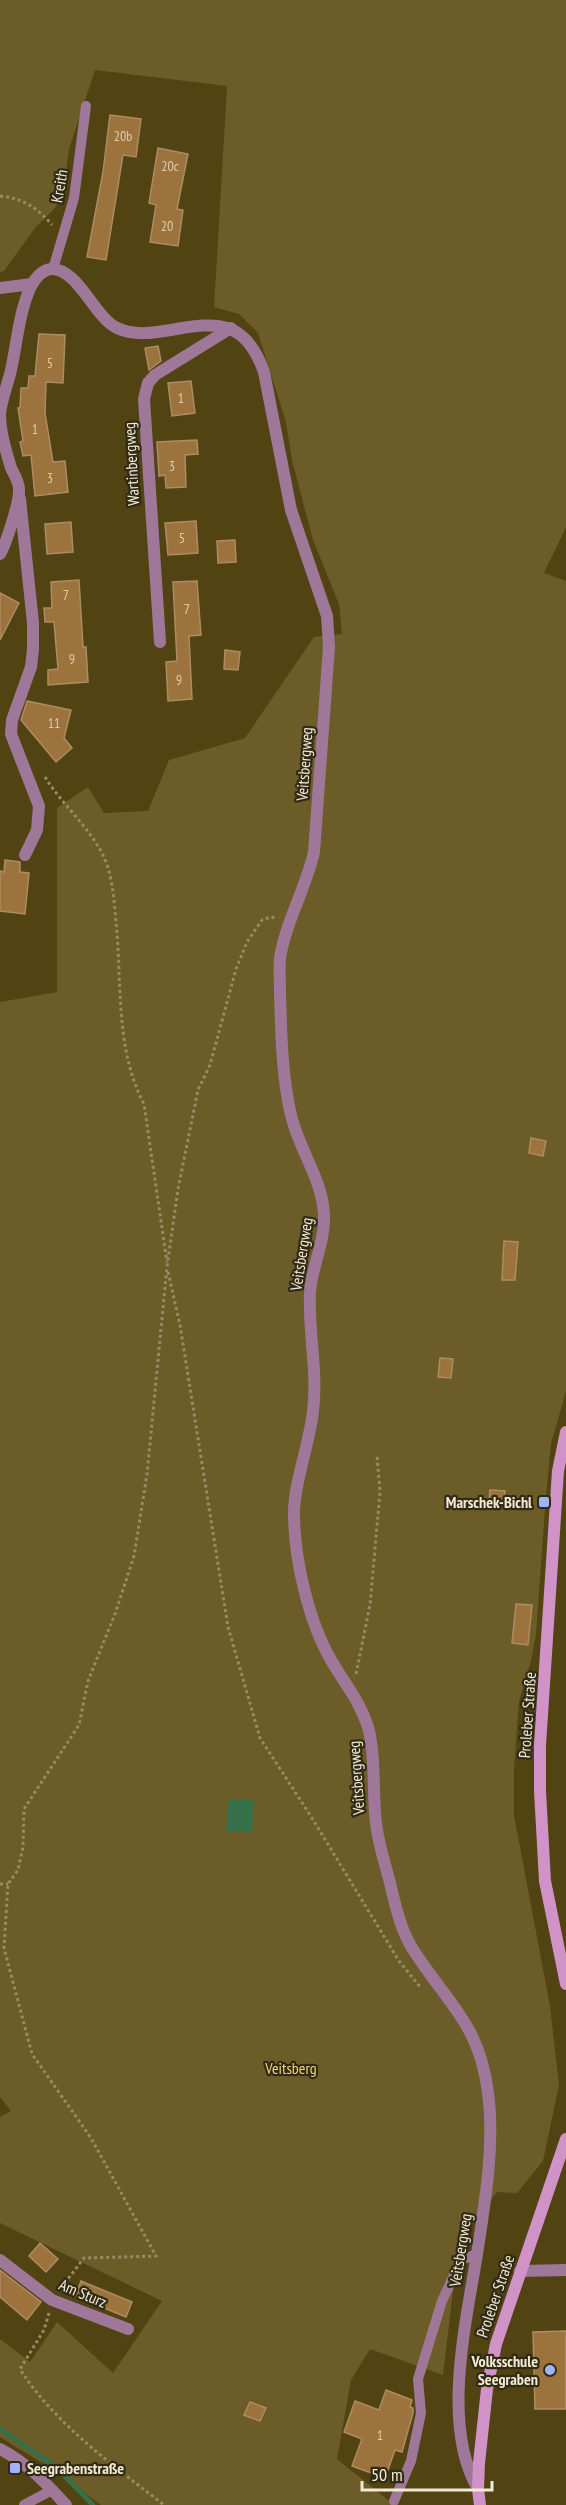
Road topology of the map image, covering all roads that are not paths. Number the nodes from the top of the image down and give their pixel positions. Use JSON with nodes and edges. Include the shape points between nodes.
{"nodes":[{"id":1,"x":86,"y":105,"type":"dead end"},
{"id":2,"x":53,"y":269,"type":"junction"},
{"id":3,"x":32,"y":284,"type":"junction"},
{"id":4,"x":0,"y":288,"type":"edge"},
{"id":5,"x":231,"y":328,"type":"junction"},
{"id":6,"x":5,"y":371,"type":"edge"},
{"id":7,"x":0,"y":413,"type":"edge"},
{"id":8,"x":5,"y":469,"type":"edge"},
{"id":9,"x":19,"y":489,"type":"junction"},
{"id":10,"x":0,"y":554,"type":"edge"},
{"id":11,"x":160,"y":642,"type":"dead end"},
{"id":12,"x":26,"y":855,"type":"dead end"},
{"id":13,"x":566,"y":1432,"type":"edge"},
{"id":14,"x":564,"y":1445,"type":"edge"},
{"id":15,"x":566,"y":1984,"type":"edge"},
{"id":16,"x":566,"y":2139,"type":"edge"},
{"id":17,"x":477,"y":2254,"type":"junction"},
{"id":18,"x":0,"y":2260,"type":"edge"},
{"id":19,"x":566,"y":2270,"type":"edge"},
{"id":20,"x":520,"y":2271,"type":"junction"},
{"id":21,"x":128,"y":2329,"type":"dead end"},
{"id":22,"x":0,"y":2449,"type":"edge"},
{"id":23,"x":478,"y":2489,"type":"junction"},
{"id":24,"x":52,"y":2490,"type":"junction"},
{"id":25,"x":394,"y":2501,"type":"dead end"},
{"id":26,"x":24,"y":2505,"type":"edge"},
{"id":27,"x":66,"y":2505,"type":"edge"},
{"id":28,"x":480,"y":2505,"type":"edge"}],
"edges":[{"from":1,"to":2,"type":"lane","name":"Kreith","via":[[74,198]]},
{"from":2,"to":3,"type":"street","via":[[44,271]]},
{"from":2,"to":5,"type":"street","via":[[67,275],[103,318],[117,328],[136,334],[201,324]]},
{"from":3,"to":4,"type":"street"},
{"from":3,"to":6,"type":"street"},
{"from":5,"to":11,"type":"street","name":"Wartinbergweg","via":[[155,375],[148,383],[144,399]]},
{"from":5,"to":17,"type":"street","name":"Veitsbergweg","via":[[257,351],[264,372],[291,510],[327,616],[329,647],[314,852],[280,960],[284,1063],[292,1120],[321,1192],[324,1212],[310,1291],[314,1409],[293,1506],[295,1542],[317,1632],[354,1694],[369,1732],[375,1819],[402,1925],[411,1948],[469,2028],[485,2066],[489,2151]]},
{"from":6,"to":7,"type":"street"},
{"from":7,"to":8,"type":"street"},
{"from":8,"to":9,"type":"street"},
{"from":9,"to":10,"type":"street","via":[[6,545]]},
{"from":9,"to":12,"type":"street","via":[[33,649],[11,734],[39,806],[37,830]]},
{"from":13,"to":14,"type":"main road","name":"Proleber Straße"},
{"from":14,"to":15,"type":"main road","name":"Proleber Straße","via":[[540,1745],[540,1791],[545,1881]]},
{"from":16,"to":20,"type":"main road","name":"Proleber Straße"},
{"from":17,"to":23,"type":"street","name":"Veitsbergweg","via":[[466,2314],[458,2414],[464,2458]]},
{"from":17,"to":25,"type":"lane","via":[[460,2260],[442,2301],[418,2379],[421,2413],[411,2461]]},
{"from":18,"to":21,"type":"street","name":"Am Sturz","via":[[52,2300]]},
{"from":19,"to":20,"type":"street"},
{"from":20,"to":23,"type":"main road","name":"Proleber Straße","via":[[495,2344]]},
{"from":22,"to":24,"type":"street","via":[[20,2459]]},
{"from":23,"to":28,"type":"main road","name":"Proleber Straße"},
{"from":24,"to":26,"type":"lane"},
{"from":24,"to":27,"type":"street"}]}
